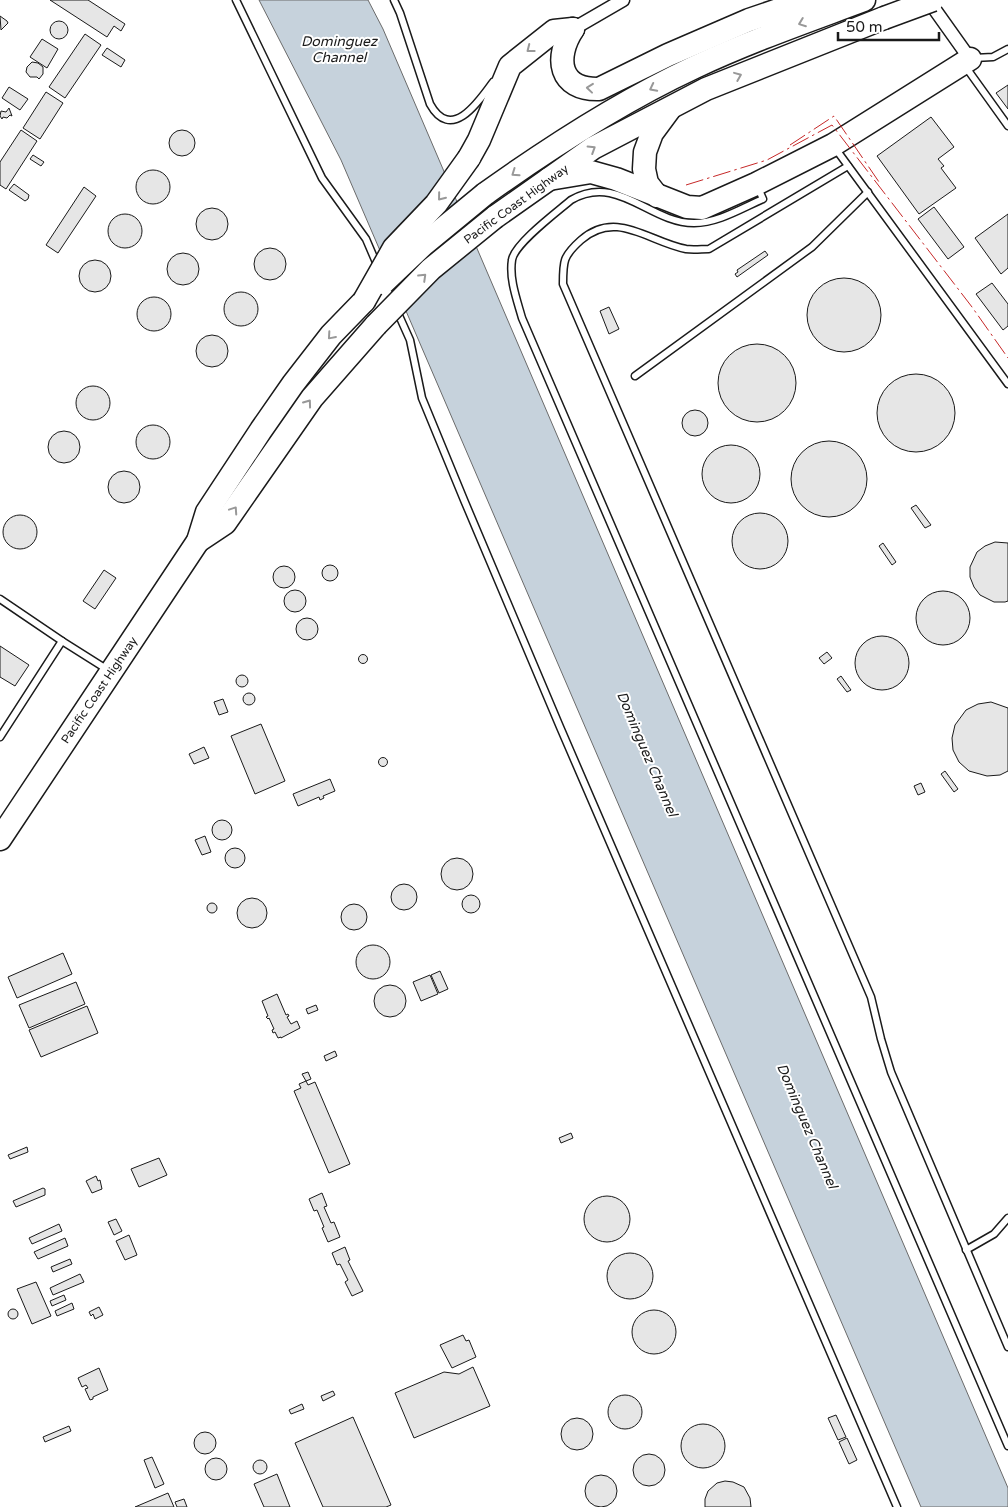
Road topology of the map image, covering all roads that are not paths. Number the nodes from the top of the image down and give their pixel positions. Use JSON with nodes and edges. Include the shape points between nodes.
{"nodes":[{"id":1,"x":236,"y":0,"type":"edge"},
{"id":2,"x":394,"y":0,"type":"edge"},
{"id":3,"x":623,"y":0,"type":"edge"},
{"id":4,"x":848,"y":0,"type":"edge"},
{"id":5,"x":864,"y":0,"type":"edge"},
{"id":6,"x":928,"y":0,"type":"edge"},
{"id":7,"x":933,"y":0,"type":"edge"},
{"id":8,"x":573,"y":29,"type":"junction"},
{"id":9,"x":1008,"y":49,"type":"edge"},
{"id":10,"x":966,"y":61,"type":"junction"},
{"id":11,"x":510,"y":66,"type":"junction"},
{"id":12,"x":672,"y":106,"type":"junction"},
{"id":13,"x":1008,"y":126,"type":"edge"},
{"id":14,"x":833,"y":145,"type":"junction"},
{"id":15,"x":848,"y":166,"type":"junction"},
{"id":16,"x":549,"y":179,"type":"junction"},
{"id":17,"x":756,"y":184,"type":"junction"},
{"id":18,"x":868,"y":192,"type":"junction"},
{"id":19,"x":657,"y":196,"type":"junction"},
{"id":20,"x":386,"y":285,"type":"dead end"},
{"id":21,"x":390,"y":294,"type":"dead end"},
{"id":22,"x":364,"y":301,"type":"junction"},
{"id":23,"x":635,"y":376,"type":"dead end"},
{"id":24,"x":1008,"y":384,"type":"edge"},
{"id":25,"x":198,"y":541,"type":"junction"},
{"id":26,"x":0,"y":599,"type":"edge"},
{"id":27,"x":62,"y":641,"type":"junction"},
{"id":28,"x":111,"y":672,"type":"junction"},
{"id":29,"x":0,"y":738,"type":"edge"},
{"id":30,"x":0,"y":839,"type":"edge"},
{"id":31,"x":1008,"y":1218,"type":"edge"},
{"id":32,"x":966,"y":1250,"type":"junction"},
{"id":33,"x":1008,"y":1347,"type":"edge"},
{"id":34,"x":1008,"y":1446,"type":"edge"},
{"id":35,"x":897,"y":1507,"type":"edge"}],
"edges":[{"from":1,"to":20,"type":"lane","via":[[322,178],[366,239]]},
{"from":2,"to":11,"type":"lane","via":[[430,104],[441,118],[456,119],[471,110]]},
{"from":3,"to":8,"type":"street"},
{"from":4,"to":8,"type":"highway","one_way":true,"via":[[790,6],[749,20],[599,89],[587,89],[576,84],[563,70],[563,49]]},
{"from":5,"to":22,"type":"highway","name":"Pacific Coast Highway","one_way":true,"bridge":true,"via":[[696,66],[581,128],[485,194],[422,245]]},
{"from":6,"to":10,"type":"street"},
{"from":12,"to":7,"type":"highway","name":"Pacific Coast Highway","one_way":true,"bridge":true,"via":[[706,89]]},
{"from":8,"to":11,"type":"highway","one_way":true,"via":[[554,31]]},
{"from":9,"to":10,"type":"lane","via":[[993,57]]},
{"from":10,"to":13,"type":"lane"},
{"from":10,"to":14,"type":"highway"},
{"from":11,"to":22,"type":"highway","one_way":true,"bridge":true,"via":[[469,158],[436,204],[394,248]]},
{"from":16,"to":12,"type":"highway","name":"Pacific Coast Highway","one_way":true,"via":[[593,148]]},
{"from":12,"to":19,"type":"highway","via":[[652,133],[645,152],[647,183]]},
{"from":14,"to":15,"type":"lane"},
{"from":14,"to":17,"type":"highway"},
{"from":15,"to":18,"type":"lane"},
{"from":15,"to":32,"type":"lane","via":[[709,249],[686,249],[611,225],[591,231],[573,247],[563,262],[563,284],[871,997],[890,1072]]},
{"from":16,"to":19,"type":"highway","via":[[591,172]]},
{"from":25,"to":16,"type":"highway","name":"Pacific Coast Highway","one_way":true,"bridge":true,"via":[[225,523],[312,398],[376,324],[431,270],[495,217]]},
{"from":17,"to":19,"type":"highway","via":[[702,208],[687,207]]},
{"from":17,"to":34,"type":"lane","via":[[763,199],[721,217],[695,223],[669,218],[608,192],[591,191],[578,196],[519,246],[512,259],[515,288],[522,318]]},
{"from":18,"to":23,"type":"lane","via":[[812,247]]},
{"from":18,"to":24,"type":"lane"},
{"from":21,"to":35,"type":"lane","via":[[410,340],[422,398],[464,500]]},
{"from":22,"to":25,"type":"highway","name":"Pacific Coast Highway","one_way":true,"via":[[331,335],[261,430],[207,512]]},
{"from":25,"to":28,"type":"highway","name":"Pacific Coast Highway"},
{"from":26,"to":27,"type":"lane"},
{"from":27,"to":28,"type":"lane"},
{"from":27,"to":29,"type":"lane"},
{"from":28,"to":30,"type":"highway","name":"Pacific Coast Highway"},
{"from":31,"to":32,"type":"lane","via":[[994,1234]]},
{"from":32,"to":33,"type":"lane"}]}
